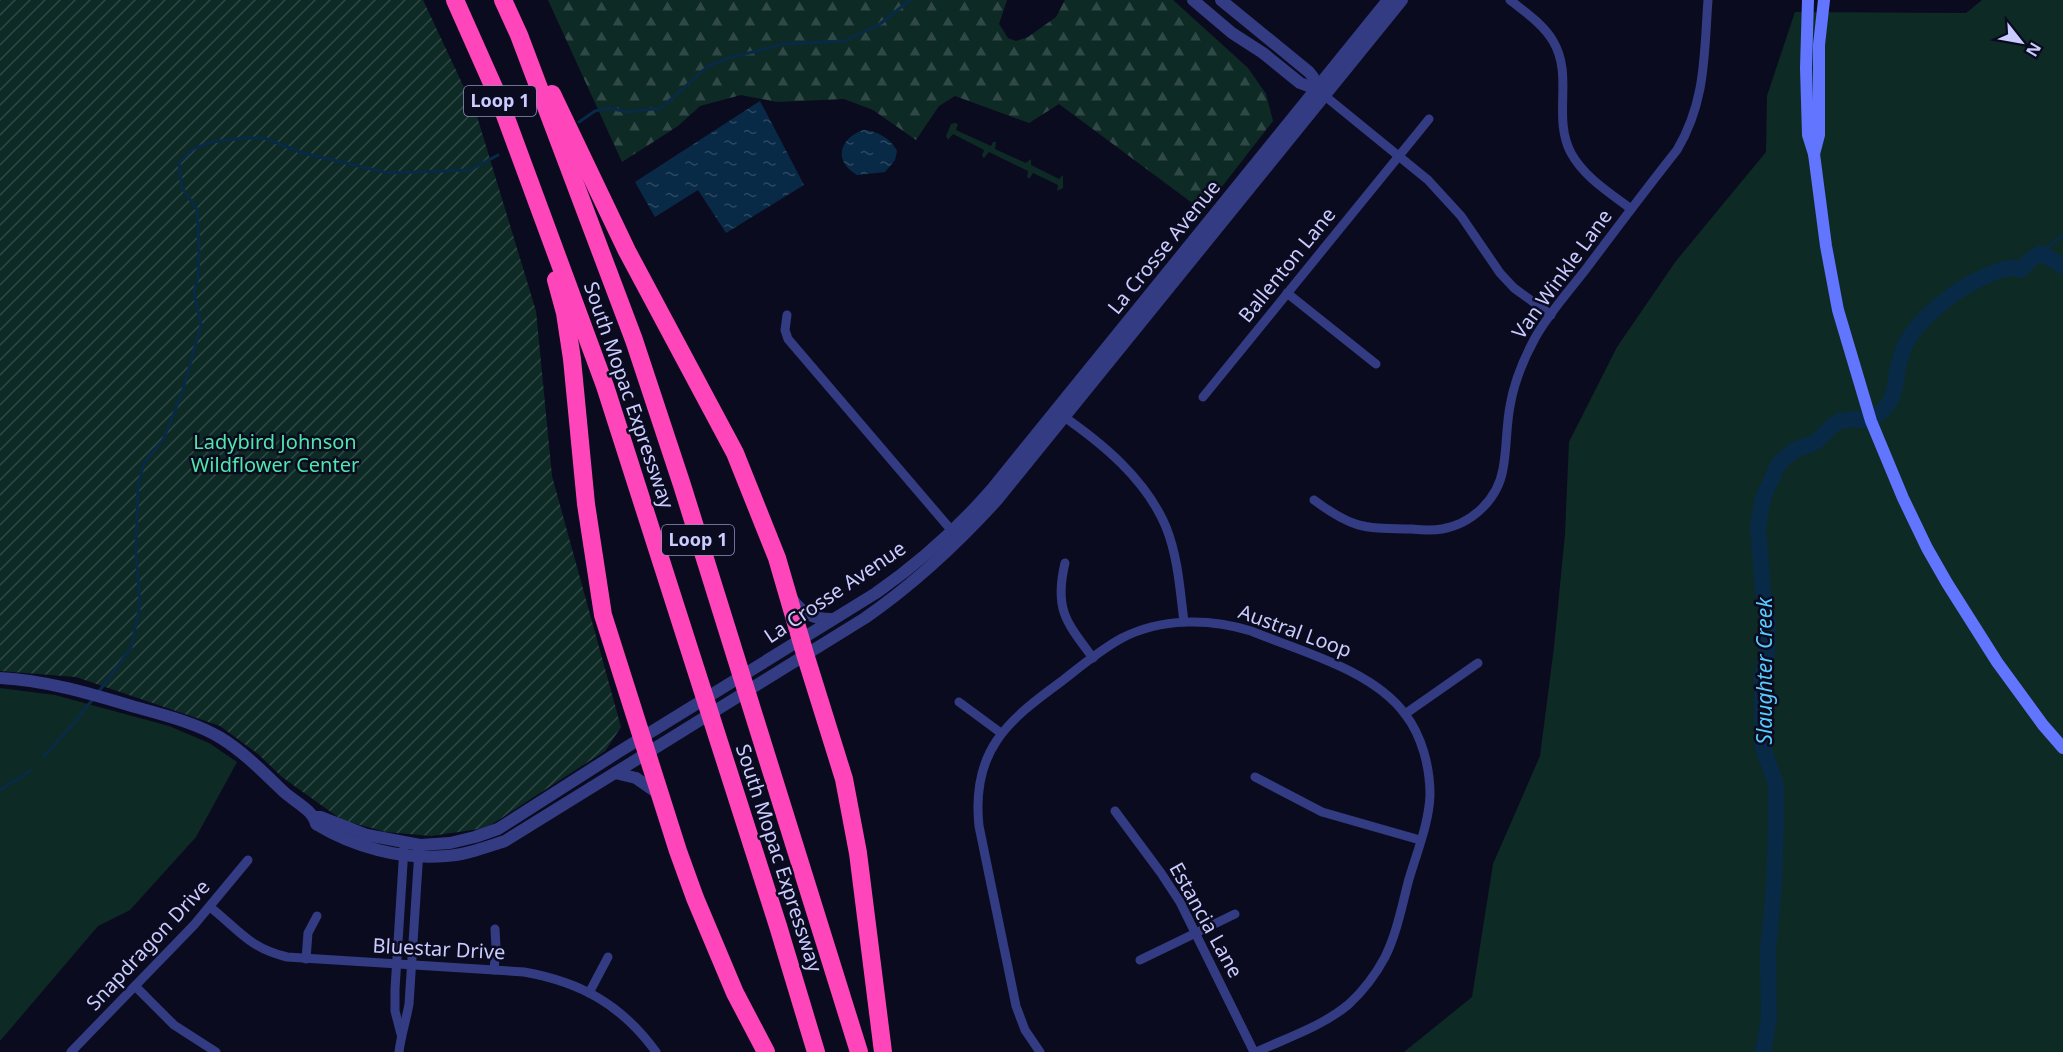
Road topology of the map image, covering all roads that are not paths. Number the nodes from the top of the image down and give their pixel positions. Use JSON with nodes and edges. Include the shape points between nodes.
{"nodes":[{"id":1,"x":455,"y":0,"type":"edge"},
{"id":2,"x":503,"y":0,"type":"edge"},
{"id":3,"x":1193,"y":0,"type":"edge"},
{"id":4,"x":1221,"y":0,"type":"edge"},
{"id":5,"x":1388,"y":0,"type":"edge"},
{"id":6,"x":1402,"y":0,"type":"edge"},
{"id":7,"x":1510,"y":0,"type":"edge"},
{"id":8,"x":1708,"y":0,"type":"edge"},
{"id":9,"x":1808,"y":0,"type":"edge"},
{"id":10,"x":1824,"y":0,"type":"edge"},
{"id":11,"x":519,"y":35,"type":"junction"},
{"id":12,"x":1320,"y":92,"type":"junction"},
{"id":13,"x":1429,"y":119,"type":"dead end"},
{"id":14,"x":1814,"y":154,"type":"junction"},
{"id":15,"x":1399,"y":155,"type":"junction"},
{"id":16,"x":539,"y":205,"type":"junction"},
{"id":17,"x":1631,"y":209,"type":"junction"},
{"id":18,"x":1287,"y":293,"type":"junction"},
{"id":19,"x":787,"y":315,"type":"dead end"},
{"id":20,"x":1551,"y":315,"type":"junction"},
{"id":21,"x":1376,"y":364,"type":"dead end"},
{"id":22,"x":1203,"y":398,"type":"dead end"},
{"id":23,"x":1060,"y":415,"type":"junction"},
{"id":24,"x":1314,"y":500,"type":"dead end"},
{"id":25,"x":952,"y":531,"type":"junction"},
{"id":26,"x":1065,"y":563,"type":"dead end"},
{"id":27,"x":786,"y":591,"type":"junction"},
{"id":28,"x":831,"y":619,"type":"junction"},
{"id":29,"x":1184,"y":622,"type":"junction"},
{"id":30,"x":802,"y":647,"type":"junction"},
{"id":31,"x":1093,"y":658,"type":"junction"},
{"id":32,"x":1478,"y":663,"type":"dead end"},
{"id":33,"x":0,"y":678,"type":"edge"},
{"id":34,"x":2027,"y":701,"type":"junction"},
{"id":35,"x":959,"y":702,"type":"dead end"},
{"id":36,"x":1405,"y":714,"type":"junction"},
{"id":37,"x":1002,"y":733,"type":"junction"},
{"id":38,"x":2063,"y":738,"type":"edge"},
{"id":39,"x":645,"y":745,"type":"junction"},
{"id":40,"x":2063,"y":748,"type":"edge"},
{"id":41,"x":615,"y":773,"type":"junction"},
{"id":42,"x":1255,"y":777,"type":"dead end"},
{"id":43,"x":661,"y":796,"type":"junction"},
{"id":44,"x":1115,"y":811,"type":"dead end"},
{"id":45,"x":1420,"y":840,"type":"junction"},
{"id":46,"x":404,"y":849,"type":"junction"},
{"id":47,"x":419,"y":851,"type":"junction"},
{"id":48,"x":248,"y":860,"type":"dead end"},
{"id":49,"x":210,"y":907,"type":"junction"},
{"id":50,"x":1235,"y":914,"type":"dead end"},
{"id":51,"x":317,"y":916,"type":"dead end"},
{"id":52,"x":495,"y":929,"type":"dead end"},
{"id":53,"x":1196,"y":933,"type":"junction"},
{"id":54,"x":608,"y":957,"type":"dead end"},
{"id":55,"x":306,"y":959,"type":"junction"},
{"id":56,"x":1140,"y":960,"type":"dead end"},
{"id":57,"x":396,"y":964,"type":"junction"},
{"id":58,"x":412,"y":965,"type":"junction"},
{"id":59,"x":494,"y":970,"type":"junction"},
{"id":60,"x":135,"y":986,"type":"junction"},
{"id":61,"x":589,"y":993,"type":"junction"},
{"id":62,"x":401,"y":1034,"type":"junction"},
{"id":63,"x":71,"y":1052,"type":"edge"},
{"id":64,"x":215,"y":1052,"type":"edge"},
{"id":65,"x":399,"y":1052,"type":"edge"},
{"id":66,"x":656,"y":1052,"type":"edge"},
{"id":67,"x":766,"y":1052,"type":"edge"},
{"id":68,"x":816,"y":1052,"type":"edge"},
{"id":69,"x":859,"y":1052,"type":"edge"},
{"id":70,"x":883,"y":1052,"type":"edge"},
{"id":71,"x":1040,"y":1052,"type":"edge"},
{"id":72,"x":1255,"y":1052,"type":"edge"}],
"edges":[{"from":1,"to":16,"type":"highway","name":"South Mopac Expressway","number":"Loop 1","via":[[499,99]]},
{"from":2,"to":11,"type":"highway","name":"South Mopac Expressway","number":"Loop 1"},
{"from":3,"to":12,"type":"street","via":[[1300,83]]},
{"from":4,"to":12,"type":"street","via":[[1309,72]]},
{"from":5,"to":12,"type":"street","name":"La Crosse Avenue"},
{"from":6,"to":12,"type":"street","name":"La Crosse Avenue"},
{"from":7,"to":17,"type":"street","via":[[1542,26],[1557,47],[1563,73],[1562,129],[1574,159],[1594,181]]},
{"from":8,"to":17,"type":"street","name":"Van Winkle Lane","via":[[1701,92],[1694,115],[1677,150]]},
{"from":9,"to":14,"type":"main road","via":[[1808,135]]},
{"from":10,"to":14,"type":"main road","via":[[1819,45],[1819,135]]},
{"from":11,"to":27,"type":"highway","via":[[549,87],[627,251],[735,453]]},
{"from":11,"to":69,"type":"highway","name":"South Mopac Expressway","number":"Loop 1","via":[[634,340]]},
{"from":12,"to":15,"type":"street"},
{"from":12,"to":23,"type":"street","name":"La Crosse Avenue"},
{"from":13,"to":15,"type":"street","name":"Ballenton Lane"},
{"from":14,"to":34,"type":"main road","via":[[1838,310],[1871,421],[1927,548],[1974,628]]},
{"from":15,"to":18,"type":"street","name":"Ballenton Lane"},
{"from":15,"to":20,"type":"street","via":[[1452,205],[1514,288]]},
{"from":16,"to":39,"type":"highway","via":[[565,313],[586,504],[603,615]]},
{"from":16,"to":68,"type":"highway","name":"South Mopac Expressway","number":"Loop 1","via":[[631,461]]},
{"from":17,"to":20,"type":"street","name":"Van Winkle Lane"},
{"from":18,"to":21,"type":"street"},
{"from":18,"to":22,"type":"street","name":"Ballenton Lane"},
{"from":19,"to":25,"type":"street","via":[[784,330],[788,339]]},
{"from":20,"to":24,"type":"street","name":"Van Winkle Lane","via":[[1530,346],[1515,383],[1501,479],[1474,515],[1442,529],[1370,528],[1342,520]]},
{"from":23,"to":25,"type":"street","name":"La Crosse Avenue"},
{"from":23,"to":29,"type":"street","via":[[1119,462],[1155,505],[1174,552]]},
{"from":23,"to":30,"type":"street","name":"La Crosse Avenue","via":[[997,500],[952,548],[896,596]]},
{"from":25,"to":28,"type":"street","name":"La Crosse Avenue","via":[[890,583]]},
{"from":26,"to":31,"type":"street","via":[[1060,589],[1064,614]]},
{"from":27,"to":28,"type":"street","via":[[800,610],[818,619]]},
{"from":27,"to":30,"type":"highway"},
{"from":28,"to":30,"type":"street","name":"La Crosse Avenue"},
{"from":29,"to":31,"type":"street","name":"Austral Loop","via":[[1123,637]]},
{"from":29,"to":36,"type":"street","name":"Austral Loop","via":[[1235,626],[1354,672],[1379,688]]},
{"from":30,"to":39,"type":"street","name":"La Crosse Avenue","via":[[774,673],[680,732]]},
{"from":30,"to":39,"type":"street","name":"La Crosse Avenue","via":[[767,660],[672,719]]},
{"from":30,"to":70,"type":"highway","via":[[844,779],[858,853]]},
{"from":31,"to":37,"type":"street","name":"Austral Loop","via":[[1023,709]]},
{"from":32,"to":36,"type":"street"},
{"from":33,"to":46,"type":"street","name":"La Crosse Avenue","via":[[105,698],[183,722],[222,739],[314,817]]},
{"from":34,"to":38,"type":"main road"},
{"from":34,"to":40,"type":"main road"},
{"from":35,"to":37,"type":"street"},
{"from":36,"to":45,"type":"street","name":"Austral Loop","via":[[1423,750],[1429,778],[1429,810]]},
{"from":37,"to":71,"type":"street","name":"Austral Loop","via":[[982,774],[977,802],[979,826],[1016,1006],[1025,1030]]},
{"from":39,"to":41,"type":"street","name":"La Crosse Avenue"},
{"from":39,"to":43,"type":"highway"},
{"from":39,"to":47,"type":"street","name":"La Crosse Avenue","via":[[498,829]]},
{"from":41,"to":43,"type":"street","via":[[636,778]]},
{"from":41,"to":47,"type":"street","name":"La Crosse Avenue","via":[[505,841],[447,856]]},
{"from":42,"to":45,"type":"street","via":[[1322,812]]},
{"from":43,"to":67,"type":"highway","via":[[695,898],[735,993]]},
{"from":44,"to":53,"type":"street","name":"Estancia Lane","via":[[1175,893]]},
{"from":45,"to":72,"type":"street","name":"Austral Loop","via":[[1387,954],[1375,974],[1336,1014]]},
{"from":46,"to":47,"type":"street","name":"La Crosse Avenue"},
{"from":46,"to":57,"type":"street"},
{"from":47,"to":58,"type":"street"},
{"from":48,"to":49,"type":"street","name":"Snapdragon Drive"},
{"from":49,"to":55,"type":"street","name":"Bluestar Drive","via":[[258,948]]},
{"from":49,"to":60,"type":"street","name":"Snapdragon Drive"},
{"from":50,"to":53,"type":"street"},
{"from":51,"to":55,"type":"street","via":[[308,933]]},
{"from":52,"to":59,"type":"street"},
{"from":53,"to":56,"type":"street"},
{"from":53,"to":72,"type":"street","name":"Estancia Lane"},
{"from":54,"to":61,"type":"street"},
{"from":55,"to":57,"type":"street","name":"Bluestar Drive"},
{"from":57,"to":58,"type":"street","name":"Bluestar Drive"},
{"from":57,"to":62,"type":"street","via":[[395,1011]]},
{"from":58,"to":59,"type":"street","name":"Bluestar Drive"},
{"from":58,"to":62,"type":"street","via":[[408,1011]]},
{"from":59,"to":61,"type":"street","name":"Bluestar Drive","via":[[547,976]]},
{"from":60,"to":63,"type":"street","name":"Snapdragon Drive"},
{"from":60,"to":64,"type":"street","via":[[174,1025]]},
{"from":61,"to":66,"type":"street","name":"Bluestar Drive","via":[[621,1013]]},
{"from":62,"to":65,"type":"street"}]}
